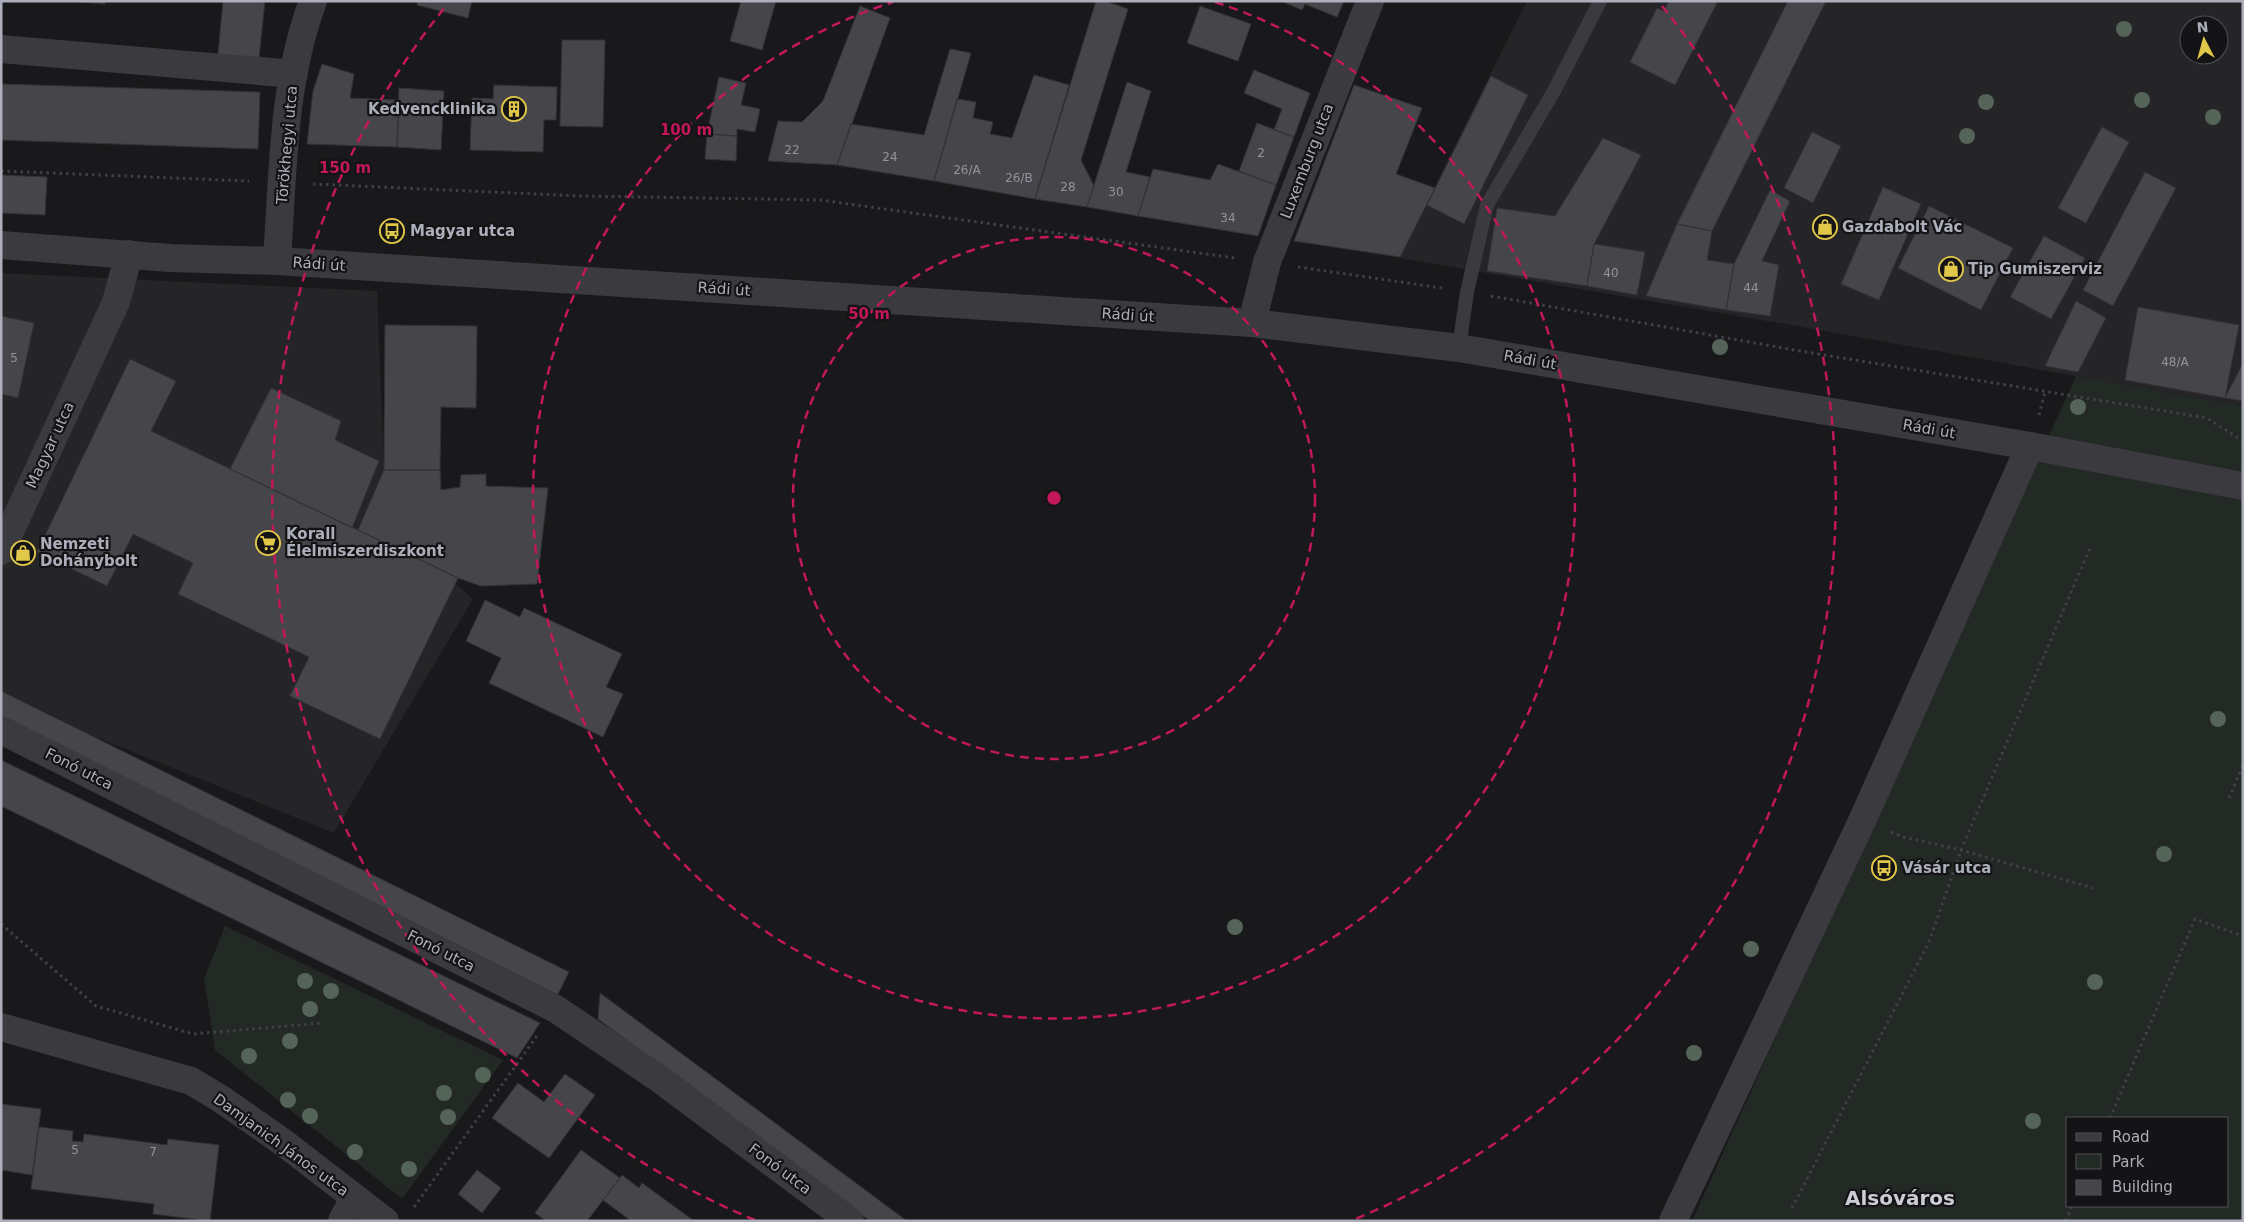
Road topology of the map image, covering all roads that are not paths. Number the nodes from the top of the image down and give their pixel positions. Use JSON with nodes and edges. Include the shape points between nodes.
{"nodes":[{"id":1,"x":313,"y":1,"type":"edge"},
{"id":2,"x":1370,"y":1,"type":"edge"},
{"id":3,"x":1600,"y":1,"type":"edge"},
{"id":4,"x":1,"y":49,"type":"edge"},
{"id":5,"x":294,"y":74,"type":"junction"},
{"id":6,"x":1,"y":245,"type":"edge"},
{"id":7,"x":128,"y":254,"type":"junction"},
{"id":8,"x":277,"y":261,"type":"junction"},
{"id":9,"x":1252,"y":323,"type":"junction"},
{"id":10,"x":1459,"y":348,"type":"junction"},
{"id":11,"x":2030,"y":446,"type":"junction"},
{"id":12,"x":2243,"y":486,"type":"edge"},
{"id":13,"x":1,"y":551,"type":"edge"},
{"id":14,"x":1,"y":730,"type":"edge"},
{"id":15,"x":1,"y":1027,"type":"edge"},
{"id":16,"x":348,"y":1210,"type":"edge"},
{"id":17,"x":397,"y":1217,"type":"edge"},
{"id":18,"x":850,"y":1221,"type":"edge"},
{"id":19,"x":1673,"y":1221,"type":"edge"}],
"edges":[{"from":1,"to":5,"type":"street","name":"Törökhegyi utca"},
{"from":2,"to":9,"type":"street","name":"Luxemburg utca","via":[[1268,262]]},
{"from":3,"to":10,"type":"lane","via":[[1554,90],[1487,205]]},
{"from":4,"to":5,"type":"street"},
{"from":5,"to":8,"type":"street","name":"Törökhegyi utca","via":[[288,104]]},
{"from":6,"to":7,"type":"street","name":"Rádi út"},
{"from":7,"to":8,"type":"street","name":"Rádi út"},
{"from":7,"to":13,"type":"street","name":"Magyar utca","via":[[116,302]]},
{"from":8,"to":9,"type":"street","name":"Rádi út"},
{"from":9,"to":10,"type":"street","name":"Rádi út"},
{"from":10,"to":11,"type":"street","name":"Rádi út"},
{"from":11,"to":12,"type":"street","name":"Rádi út"},
{"from":11,"to":19,"type":"street","via":[[1862,821]]},
{"from":14,"to":18,"type":"street","name":"Fonó utca","via":[[556,1009],[660,1080]]},
{"from":15,"to":16,"type":"street","name":"Damjanich János utca","via":[[191,1081],[284,1143]]},
{"from":16,"to":17,"type":"street","name":"Damjanich János utca"}]}
